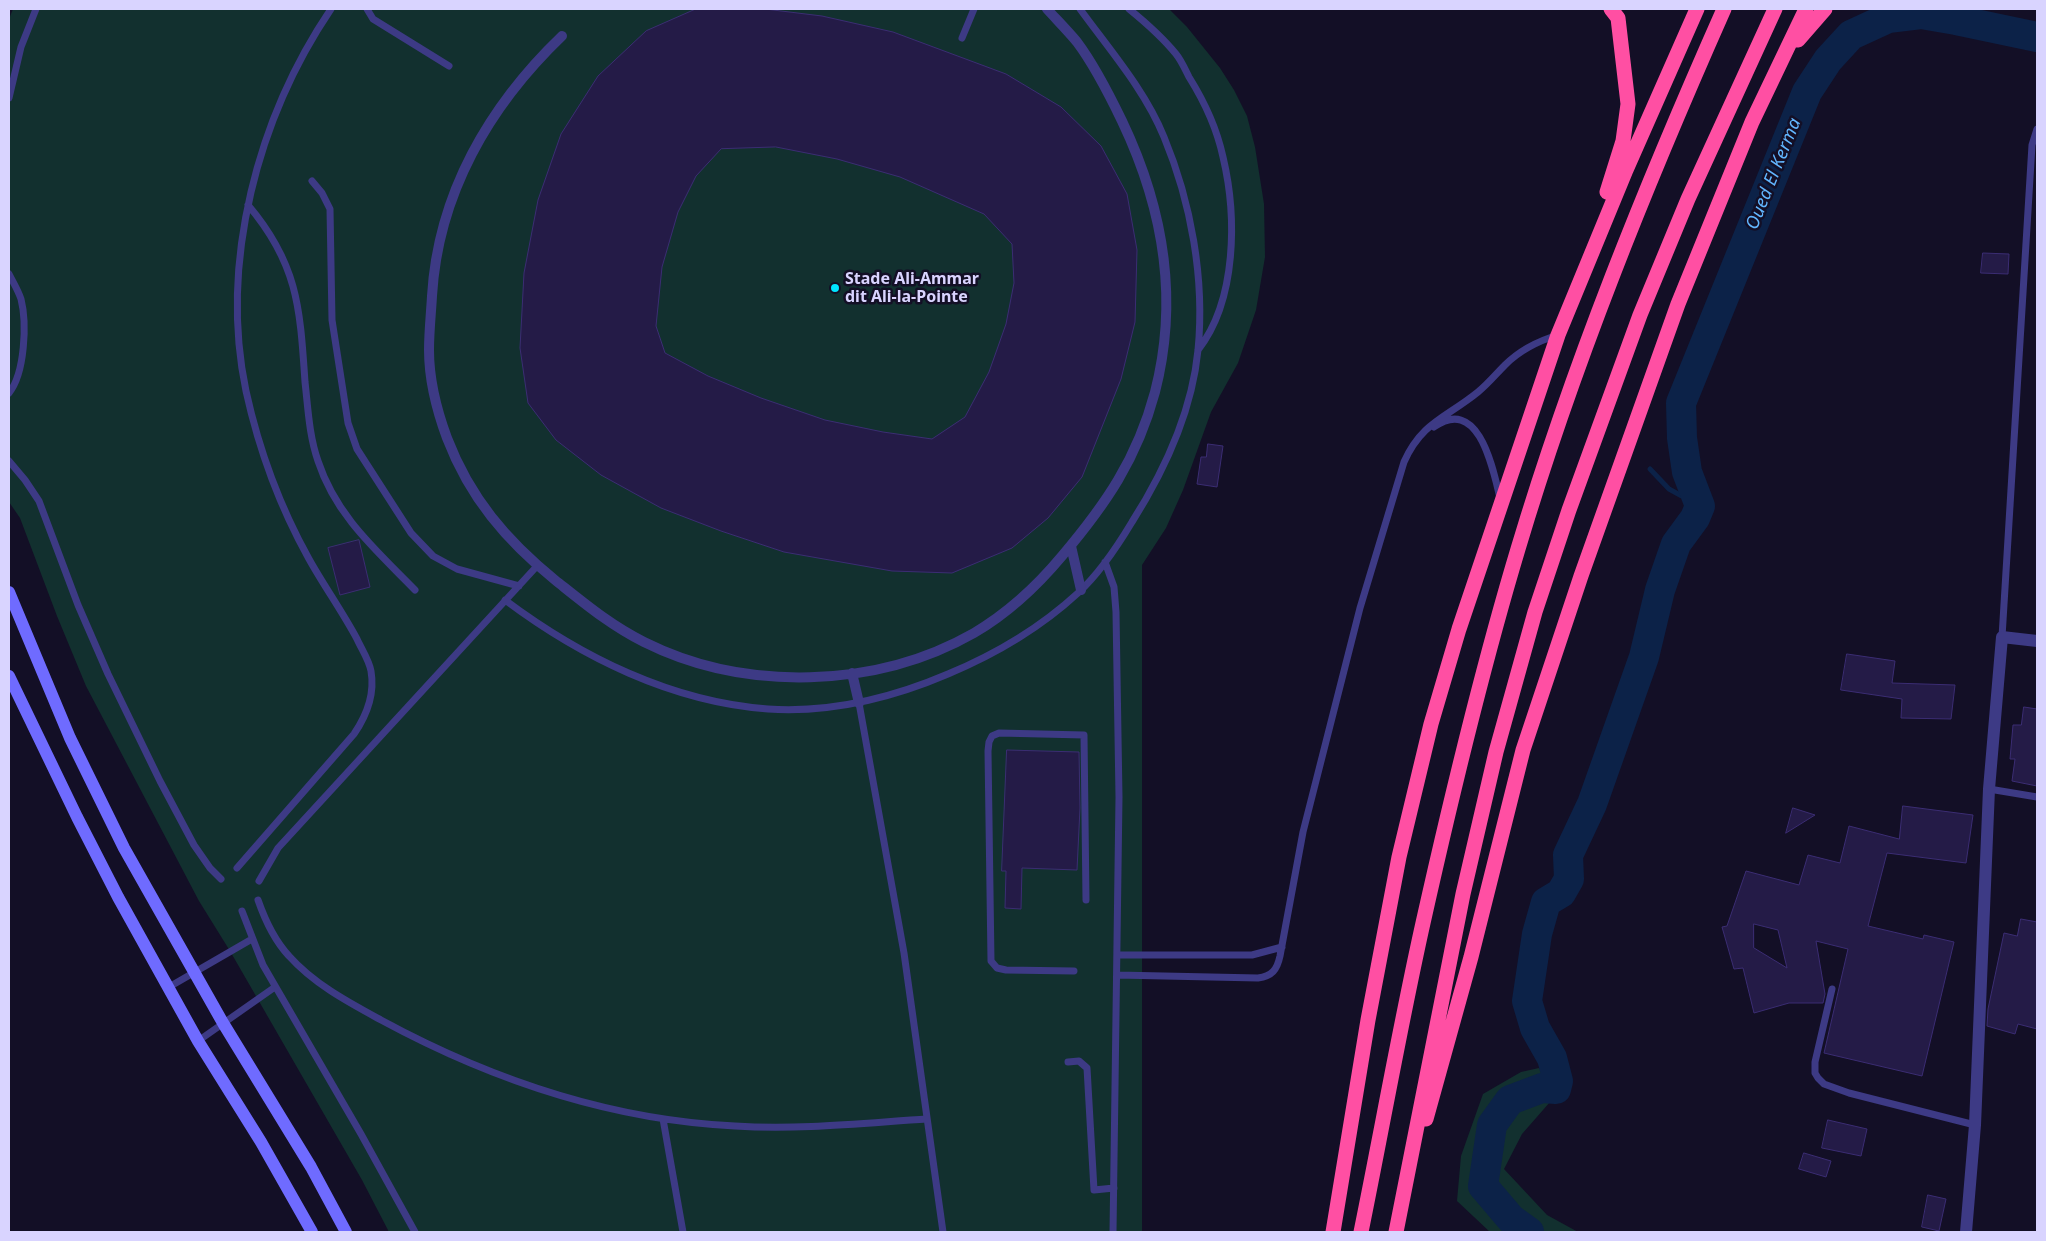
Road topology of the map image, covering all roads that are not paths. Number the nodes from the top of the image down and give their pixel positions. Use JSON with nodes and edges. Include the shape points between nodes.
{"nodes":[{"id":1,"x":36,"y":9,"type":"edge"},
{"id":2,"x":332,"y":9,"type":"edge"},
{"id":3,"x":367,"y":9,"type":"edge"},
{"id":4,"x":974,"y":9,"type":"edge"},
{"id":5,"x":1047,"y":9,"type":"edge"},
{"id":6,"x":1080,"y":9,"type":"edge"},
{"id":7,"x":1130,"y":9,"type":"edge"},
{"id":8,"x":1611,"y":9,"type":"edge"},
{"id":9,"x":1697,"y":9,"type":"edge"},
{"id":10,"x":1724,"y":9,"type":"edge"},
{"id":11,"x":1774,"y":9,"type":"edge"},
{"id":12,"x":1806,"y":9,"type":"edge"},
{"id":13,"x":1825,"y":9,"type":"edge"},
{"id":14,"x":562,"y":36,"type":"dead end"},
{"id":15,"x":962,"y":38,"type":"dead end"},
{"id":16,"x":449,"y":66,"type":"dead end"},
{"id":17,"x":9,"y":98,"type":"edge"},
{"id":18,"x":1752,"y":122,"type":"junction"},
{"id":19,"x":2037,"y":129,"type":"edge"},
{"id":20,"x":312,"y":181,"type":"dead end"},
{"id":21,"x":248,"y":205,"type":"junction"},
{"id":22,"x":9,"y":274,"type":"edge"},
{"id":23,"x":1558,"y":335,"type":"junction"},
{"id":24,"x":1198,"y":350,"type":"junction"},
{"id":25,"x":9,"y":393,"type":"edge"},
{"id":26,"x":1415,"y":440,"type":"junction"},
{"id":27,"x":9,"y":462,"type":"edge"},
{"id":28,"x":1501,"y":504,"type":"junction"},
{"id":29,"x":1071,"y":546,"type":"junction"},
{"id":30,"x":1105,"y":562,"type":"junction"},
{"id":31,"x":537,"y":566,"type":"junction"},
{"id":32,"x":518,"y":586,"type":"junction"},
{"id":33,"x":415,"y":590,"type":"dead end"},
{"id":34,"x":1081,"y":590,"type":"junction"},
{"id":35,"x":9,"y":592,"type":"edge"},
{"id":36,"x":505,"y":600,"type":"junction"},
{"id":37,"x":2002,"y":636,"type":"junction"},
{"id":38,"x":2037,"y":641,"type":"edge"},
{"id":39,"x":852,"y":673,"type":"junction"},
{"id":40,"x":9,"y":676,"type":"edge"},
{"id":41,"x":859,"y":703,"type":"junction"},
{"id":42,"x":1989,"y":789,"type":"junction"},
{"id":43,"x":2037,"y":797,"type":"edge"},
{"id":44,"x":237,"y":868,"type":"dead end"},
{"id":45,"x":221,"y":879,"type":"dead end"},
{"id":46,"x":259,"y":880,"type":"dead end"},
{"id":47,"x":258,"y":900,"type":"dead end"},
{"id":48,"x":1086,"y":900,"type":"dead end"},
{"id":49,"x":242,"y":911,"type":"dead end"},
{"id":50,"x":252,"y":939,"type":"junction"},
{"id":51,"x":1282,"y":946,"type":"junction"},
{"id":52,"x":1117,"y":954,"type":"junction"},
{"id":53,"x":1074,"y":971,"type":"dead end"},
{"id":54,"x":193,"y":972,"type":"junction"},
{"id":55,"x":1117,"y":974,"type":"junction"},
{"id":56,"x":169,"y":987,"type":"junction"},
{"id":57,"x":275,"y":987,"type":"junction"},
{"id":58,"x":1832,"y":989,"type":"dead end"},
{"id":59,"x":223,"y":1023,"type":"junction"},
{"id":60,"x":198,"y":1041,"type":"junction"},
{"id":61,"x":1068,"y":1062,"type":"dead end"},
{"id":62,"x":663,"y":1119,"type":"junction"},
{"id":63,"x":928,"y":1119,"type":"junction"},
{"id":64,"x":1975,"y":1125,"type":"junction"},
{"id":65,"x":1114,"y":1188,"type":"junction"},
{"id":66,"x":1404,"y":1192,"type":"junction"},
{"id":67,"x":312,"y":1232,"type":"edge"},
{"id":68,"x":346,"y":1232,"type":"edge"},
{"id":69,"x":415,"y":1232,"type":"edge"},
{"id":70,"x":684,"y":1232,"type":"edge"},
{"id":71,"x":943,"y":1232,"type":"edge"},
{"id":72,"x":1113,"y":1232,"type":"edge"},
{"id":73,"x":1333,"y":1232,"type":"edge"},
{"id":74,"x":1360,"y":1232,"type":"edge"},
{"id":75,"x":1396,"y":1232,"type":"edge"},
{"id":76,"x":1966,"y":1232,"type":"edge"}],
"edges":[{"from":1,"to":17,"type":"lane","via":[[21,47]]},
{"from":2,"to":21,"type":"lane","via":[[307,50],[277,113],[260,158]]},
{"from":3,"to":16,"type":"lane","via":[[372,19]]},
{"from":4,"to":15,"type":"lane"},
{"from":5,"to":29,"type":"street","via":[[1079,45],[1114,103],[1128,134],[1150,191],[1161,233],[1167,291],[1162,358],[1152,405],[1142,432],[1117,484]]},
{"from":6,"to":24,"type":"lane","via":[[1143,95],[1176,168],[1197,267]]},
{"from":7,"to":24,"type":"lane","via":[[1176,54],[1204,101],[1223,156],[1231,206],[1228,274],[1214,326]]},
{"from":8,"to":23,"type":"highway","via":[[1618,18],[1628,104],[1623,141],[1563,305]]},
{"from":9,"to":23,"type":"highway"},
{"from":10,"to":74,"type":"highway","via":[[1670,131],[1574,377],[1518,549],[1471,718],[1422,925]]},
{"from":11,"to":66,"type":"highway","via":[[1688,199],[1640,315],[1535,612],[1496,752],[1462,894]]},
{"from":12,"to":18,"type":"highway"},
{"from":13,"to":18,"type":"highway","via":[[1788,53]]},
{"from":14,"to":31,"type":"street","via":[[496,112],[463,170],[441,233],[434,266],[429,352],[438,409],[457,463],[486,512]]},
{"from":18,"to":66,"type":"highway","via":[[1678,304],[1523,750],[1466,976]]},
{"from":19,"to":37,"type":"lane","via":[[2032,145]]},
{"from":20,"to":32,"type":"lane","via":[[330,209],[332,320],[348,423],[357,449],[411,533],[433,556],[457,569]]},
{"from":21,"to":33,"type":"lane","via":[[279,249],[294,288],[301,325],[309,422],[324,478],[352,526]]},
{"from":21,"to":44,"type":"lane","via":[[240,267],[239,329],[246,390],[255,428],[295,532],[367,660],[372,691],[366,713],[354,734]]},
{"from":22,"to":25,"type":"lane","via":[[21,299],[24,318],[20,368]]},
{"from":23,"to":26,"type":"lane","via":[[1516,355],[1481,390],[1431,424]]},
{"from":23,"to":28,"type":"highway"},
{"from":24,"to":30,"type":"lane","via":[[1191,390],[1164,466],[1150,494]]},
{"from":26,"to":28,"type":"lane","via":[[1441,422],[1458,420],[1470,425],[1480,436],[1491,461]]},
{"from":26,"to":51,"type":"lane","via":[[1404,462],[1360,608],[1303,832]]},
{"from":27,"to":45,"type":"lane","via":[[38,501],[89,631],[160,781],[197,851]]},
{"from":28,"to":73,"type":"highway","via":[[1458,630],[1399,857]]},
{"from":29,"to":34,"type":"street"},
{"from":29,"to":39,"type":"street","via":[[1033,588],[975,632],[929,654]]},
{"from":30,"to":34,"type":"lane"},
{"from":30,"to":52,"type":"lane","via":[[1114,586],[1116,612]]},
{"from":31,"to":32,"type":"lane"},
{"from":31,"to":39,"type":"street","via":[[600,616],[673,655],[725,670],[758,674]]},
{"from":32,"to":36,"type":"lane"},
{"from":34,"to":41,"type":"lane","via":[[1046,620],[996,652],[930,682]]},
{"from":35,"to":54,"type":"main road","via":[[96,793]]},
{"from":36,"to":41,"type":"lane","via":[[577,647],[651,682],[690,696],[771,709],[823,708]]},
{"from":36,"to":46,"type":"lane","via":[[278,848]]},
{"from":37,"to":38,"type":"street"},
{"from":37,"to":42,"type":"street"},
{"from":39,"to":41,"type":"street"},
{"from":40,"to":56,"type":"main road","via":[[90,844]]},
{"from":41,"to":63,"type":"lane","via":[[904,953]]},
{"from":42,"to":43,"type":"lane"},
{"from":42,"to":64,"type":"street"},
{"from":47,"to":62,"type":"lane","via":[[278,942],[300,968],[329,990],[400,1030],[516,1081],[600,1107]]},
{"from":48,"to":53,"type":"lane","via":[[1084,735],[1007,733],[992,736],[988,751],[991,961],[997,968],[1006,970]]},
{"from":49,"to":50,"type":"lane"},
{"from":50,"to":54,"type":"lane"},
{"from":50,"to":57,"type":"lane"},
{"from":51,"to":52,"type":"lane","via":[[1252,955]]},
{"from":51,"to":55,"type":"lane","via":[[1278,965],[1266,977]]},
{"from":52,"to":55,"type":"lane"},
{"from":54,"to":56,"type":"lane"},
{"from":54,"to":59,"type":"main road"},
{"from":55,"to":65,"type":"lane"},
{"from":56,"to":60,"type":"main road"},
{"from":57,"to":59,"type":"lane"},
{"from":57,"to":69,"type":"lane"},
{"from":58,"to":64,"type":"lane","via":[[1815,1062],[1815,1073],[1824,1084]]},
{"from":59,"to":60,"type":"lane"},
{"from":59,"to":68,"type":"main road","via":[[290,1130]]},
{"from":60,"to":67,"type":"main road"},
{"from":61,"to":65,"type":"lane","via":[[1079,1061],[1087,1068],[1094,1190]]},
{"from":62,"to":63,"type":"lane","via":[[772,1127]]},
{"from":62,"to":70,"type":"lane"},
{"from":63,"to":71,"type":"lane"},
{"from":64,"to":76,"type":"street"},
{"from":65,"to":72,"type":"lane"},
{"from":66,"to":75,"type":"highway"}]}
